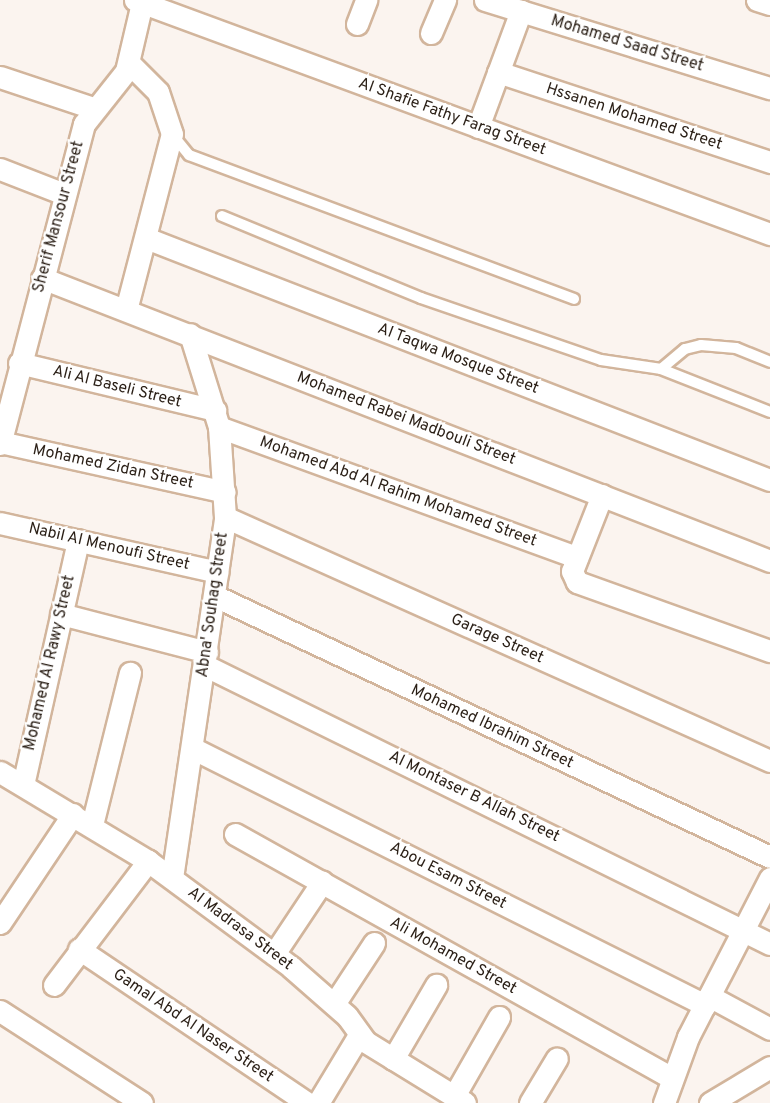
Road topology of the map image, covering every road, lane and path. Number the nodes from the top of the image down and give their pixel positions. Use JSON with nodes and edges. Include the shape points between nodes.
{"nodes":[{"id":1,"x":366,"y":0,"type":"edge"},
{"id":2,"x":445,"y":0,"type":"edge"},
{"id":3,"x":485,"y":0,"type":"edge"},
{"id":4,"x":757,"y":0,"type":"edge"},
{"id":5,"x":138,"y":2,"type":"edge"},
{"id":6,"x":770,"y":4,"type":"edge"},
{"id":7,"x":520,"y":11,"type":"junction"},
{"id":8,"x":357,"y":24,"type":"dead end"},
{"id":9,"x":431,"y":33,"type":"dead end"},
{"id":10,"x":129,"y":63,"type":"junction"},
{"id":11,"x":498,"y":72,"type":"junction"},
{"id":12,"x":0,"y":77,"type":"edge"},
{"id":13,"x":770,"y":88,"type":"edge"},
{"id":14,"x":93,"y":108,"type":"junction"},
{"id":15,"x":478,"y":127,"type":"junction"},
{"id":16,"x":172,"y":134,"type":"junction"},
{"id":17,"x":770,"y":162,"type":"edge"},
{"id":18,"x":0,"y":169,"type":"edge"},
{"id":19,"x":64,"y":194,"type":"junction"},
{"id":20,"x":222,"y":216,"type":"dead end"},
{"id":21,"x":770,"y":234,"type":"edge"},
{"id":22,"x":146,"y":238,"type":"junction"},
{"id":23,"x":42,"y":278,"type":"junction"},
{"id":24,"x":574,"y":299,"type":"dead end"},
{"id":25,"x":126,"y":310,"type":"junction"},
{"id":26,"x":190,"y":334,"type":"junction"},
{"id":27,"x":770,"y":362,"type":"edge"},
{"id":28,"x":20,"y":363,"type":"junction"},
{"id":29,"x":661,"y":369,"type":"junction"},
{"id":30,"x":7,"y":384,"type":"edge"},
{"id":31,"x":770,"y":412,"type":"edge"},
{"id":32,"x":217,"y":418,"type":"junction"},
{"id":33,"x":0,"y":443,"type":"edge"},
{"id":34,"x":770,"y":480,"type":"edge"},
{"id":35,"x":225,"y":492,"type":"junction"},
{"id":36,"x":602,"y":495,"type":"junction"},
{"id":37,"x":225,"y":518,"type":"junction"},
{"id":38,"x":0,"y":523,"type":"edge"},
{"id":39,"x":78,"y":540,"type":"junction"},
{"id":40,"x":578,"y":557,"type":"junction"},
{"id":41,"x":770,"y":561,"type":"edge"},
{"id":42,"x":218,"y":572,"type":"junction"},
{"id":43,"x":214,"y":596,"type":"junction"},
{"id":44,"x":61,"y":614,"type":"junction"},
{"id":45,"x":770,"y":651,"type":"edge"},
{"id":46,"x":206,"y":658,"type":"junction"},
{"id":47,"x":130,"y":673,"type":"dead end"},
{"id":48,"x":192,"y":748,"type":"junction"},
{"id":49,"x":770,"y":761,"type":"edge"},
{"id":50,"x":8,"y":781,"type":"edge"},
{"id":51,"x":73,"y":814,"type":"junction"},
{"id":52,"x":92,"y":825,"type":"junction"},
{"id":53,"x":235,"y":834,"type":"dead end"},
{"id":54,"x":770,"y":857,"type":"edge"},
{"id":55,"x":148,"y":861,"type":"junction"},
{"id":56,"x":172,"y":878,"type":"junction"},
{"id":57,"x":770,"y":878,"type":"edge"},
{"id":58,"x":322,"y":882,"type":"junction"},
{"id":59,"x":0,"y":923,"type":"edge"},
{"id":60,"x":743,"y":930,"type":"junction"},
{"id":61,"x":374,"y":943,"type":"dead end"},
{"id":62,"x":770,"y":944,"type":"edge"},
{"id":63,"x":79,"y":949,"type":"junction"},
{"id":64,"x":274,"y":954,"type":"junction"},
{"id":65,"x":54,"y":985,"type":"dead end"},
{"id":66,"x":435,"y":986,"type":"dead end"},
{"id":67,"x":707,"y":1000,"type":"junction"},
{"id":68,"x":334,"y":1004,"type":"junction"},
{"id":69,"x":0,"y":1011,"type":"edge"},
{"id":70,"x":499,"y":1017,"type":"dead end"},
{"id":71,"x":770,"y":1029,"type":"edge"},
{"id":72,"x":359,"y":1035,"type":"junction"},
{"id":73,"x":557,"y":1058,"type":"dead end"},
{"id":74,"x":393,"y":1059,"type":"junction"},
{"id":75,"x":770,"y":1067,"type":"edge"},
{"id":76,"x":672,"y":1078,"type":"junction"},
{"id":77,"x":459,"y":1100,"type":"edge"},
{"id":78,"x":142,"y":1103,"type":"edge"},
{"id":79,"x":307,"y":1103,"type":"edge"},
{"id":80,"x":318,"y":1103,"type":"edge"},
{"id":81,"x":530,"y":1103,"type":"edge"},
{"id":82,"x":664,"y":1103,"type":"edge"},
{"id":83,"x":710,"y":1103,"type":"edge"}],
"edges":[{"from":1,"to":8,"type":"street"},
{"from":2,"to":9,"type":"street"},
{"from":3,"to":7,"type":"street","name":"Mohamed Saad Street"},
{"from":4,"to":6,"type":"street"},
{"from":5,"to":10,"type":"street","name":"Sherif Mansour Street"},
{"from":5,"to":15,"type":"street","name":"Al Shafie Fathy Farag Street"},
{"from":7,"to":11,"type":"street"},
{"from":7,"to":13,"type":"street","name":"Mohamed Saad Street"},
{"from":10,"to":14,"type":"street","name":"Sherif Mansour Street"},
{"from":10,"to":16,"type":"street","via":[[158,92]]},
{"from":11,"to":15,"type":"street"},
{"from":11,"to":17,"type":"street","name":"Hssanen Mohamed Street"},
{"from":12,"to":14,"type":"street"},
{"from":14,"to":19,"type":"street","name":"Sherif Mansour Street"},
{"from":15,"to":21,"type":"street","name":"Al Shafie Fathy Farag Street"},
{"from":16,"to":22,"type":"street"},
{"from":16,"to":24,"type":"lane","via":[[189,155]]},
{"from":18,"to":19,"type":"street"},
{"from":19,"to":23,"type":"street","name":"Sherif Mansour Street"},
{"from":20,"to":29,"type":"lane","via":[[421,298],[601,360]]},
{"from":22,"to":25,"type":"street"},
{"from":22,"to":34,"type":"street","name":"Al Taqwa Mosque Street"},
{"from":23,"to":25,"type":"street","name":"Mohamed Rabei Madbouli Street"},
{"from":23,"to":28,"type":"street","name":"Sherif Mansour Street"},
{"from":25,"to":26,"type":"street","name":"Mohamed Rabei Madbouli Street"},
{"from":26,"to":32,"type":"street","name":"Abna' Souhag Street"},
{"from":26,"to":36,"type":"street","name":"Mohamed Rabei Madbouli Street"},
{"from":27,"to":29,"type":"lane","via":[[736,348],[701,345],[685,349]]},
{"from":28,"to":30,"type":"street","name":"Sherif Mansour Street"},
{"from":28,"to":32,"type":"street","name":"Ali Al Baseli Street"},
{"from":29,"to":31,"type":"lane"},
{"from":30,"to":33,"type":"street","name":"Sherif Mansour Street"},
{"from":32,"to":35,"type":"street","name":"Abna' Souhag Street"},
{"from":32,"to":40,"type":"street","name":"Mohamed Abd Al Rahim Mohamed Street"},
{"from":33,"to":35,"type":"street","name":"Mohamed Zidan Street"},
{"from":35,"to":37,"type":"street","name":"Abna' Souhag Street"},
{"from":36,"to":40,"type":"street"},
{"from":36,"to":41,"type":"street","name":"Mohamed Rabei Madbouli Street"},
{"from":37,"to":42,"type":"street","name":"Abna' Souhag Street"},
{"from":37,"to":49,"type":"street","name":"Garage Street"},
{"from":38,"to":39,"type":"street","name":"Nabil Al Menoufi Street"},
{"from":39,"to":42,"type":"street","name":"Nabil Al Menoufi Street"},
{"from":39,"to":44,"type":"street","name":"Mohamed Al Rawy Street"},
{"from":40,"to":45,"type":"street","via":[[574,579]]},
{"from":42,"to":43,"type":"street","name":"Abna' Souhag Street"},
{"from":43,"to":46,"type":"street","name":"Abna' Souhag Street"},
{"from":43,"to":54,"type":"street","name":"Mohamed Ibrahim Street"},
{"from":44,"to":46,"type":"street","name":"Al Montaser B Allah Street"},
{"from":44,"to":50,"type":"street","name":"Mohamed Al Rawy Street"},
{"from":46,"to":48,"type":"street","name":"Abna' Souhag Street"},
{"from":46,"to":60,"type":"street","name":"Al Montaser B Allah Street"},
{"from":47,"to":52,"type":"street"},
{"from":48,"to":56,"type":"street","name":"Abna' Souhag Street"},
{"from":48,"to":67,"type":"street","name":"Abou Esam Street"},
{"from":50,"to":51,"type":"street","name":"Al Madrasa Street"},
{"from":51,"to":52,"type":"street","name":"Al Madrasa Street"},
{"from":51,"to":59,"type":"street"},
{"from":52,"to":55,"type":"street","name":"Al Madrasa Street"},
{"from":53,"to":58,"type":"street","name":"Ali Mohamed Street"},
{"from":55,"to":56,"type":"street","name":"Al Madrasa Street"},
{"from":55,"to":63,"type":"street"},
{"from":56,"to":64,"type":"street","name":"Al Madrasa Street"},
{"from":57,"to":60,"type":"street"},
{"from":58,"to":64,"type":"street"},
{"from":58,"to":76,"type":"street","name":"Ali Mohamed Street"},
{"from":60,"to":62,"type":"street","name":"Al Montaser B Allah Street"},
{"from":60,"to":67,"type":"street"},
{"from":61,"to":68,"type":"street"},
{"from":63,"to":65,"type":"street"},
{"from":63,"to":79,"type":"street","name":"Gamal Abd Al Naser Street"},
{"from":64,"to":68,"type":"street","name":"Al Madrasa Street"},
{"from":66,"to":74,"type":"street"},
{"from":67,"to":71,"type":"street","name":"Abou Esam Street"},
{"from":67,"to":76,"type":"street"},
{"from":68,"to":72,"type":"street","name":"Al Madrasa Street"},
{"from":69,"to":78,"type":"street"},
{"from":70,"to":77,"type":"street"},
{"from":72,"to":74,"type":"street","name":"Al Madrasa Street"},
{"from":72,"to":80,"type":"street"},
{"from":73,"to":81,"type":"street"},
{"from":74,"to":77,"type":"street","name":"Al Madrasa Street"},
{"from":75,"to":83,"type":"street"},
{"from":76,"to":82,"type":"street"}]}
